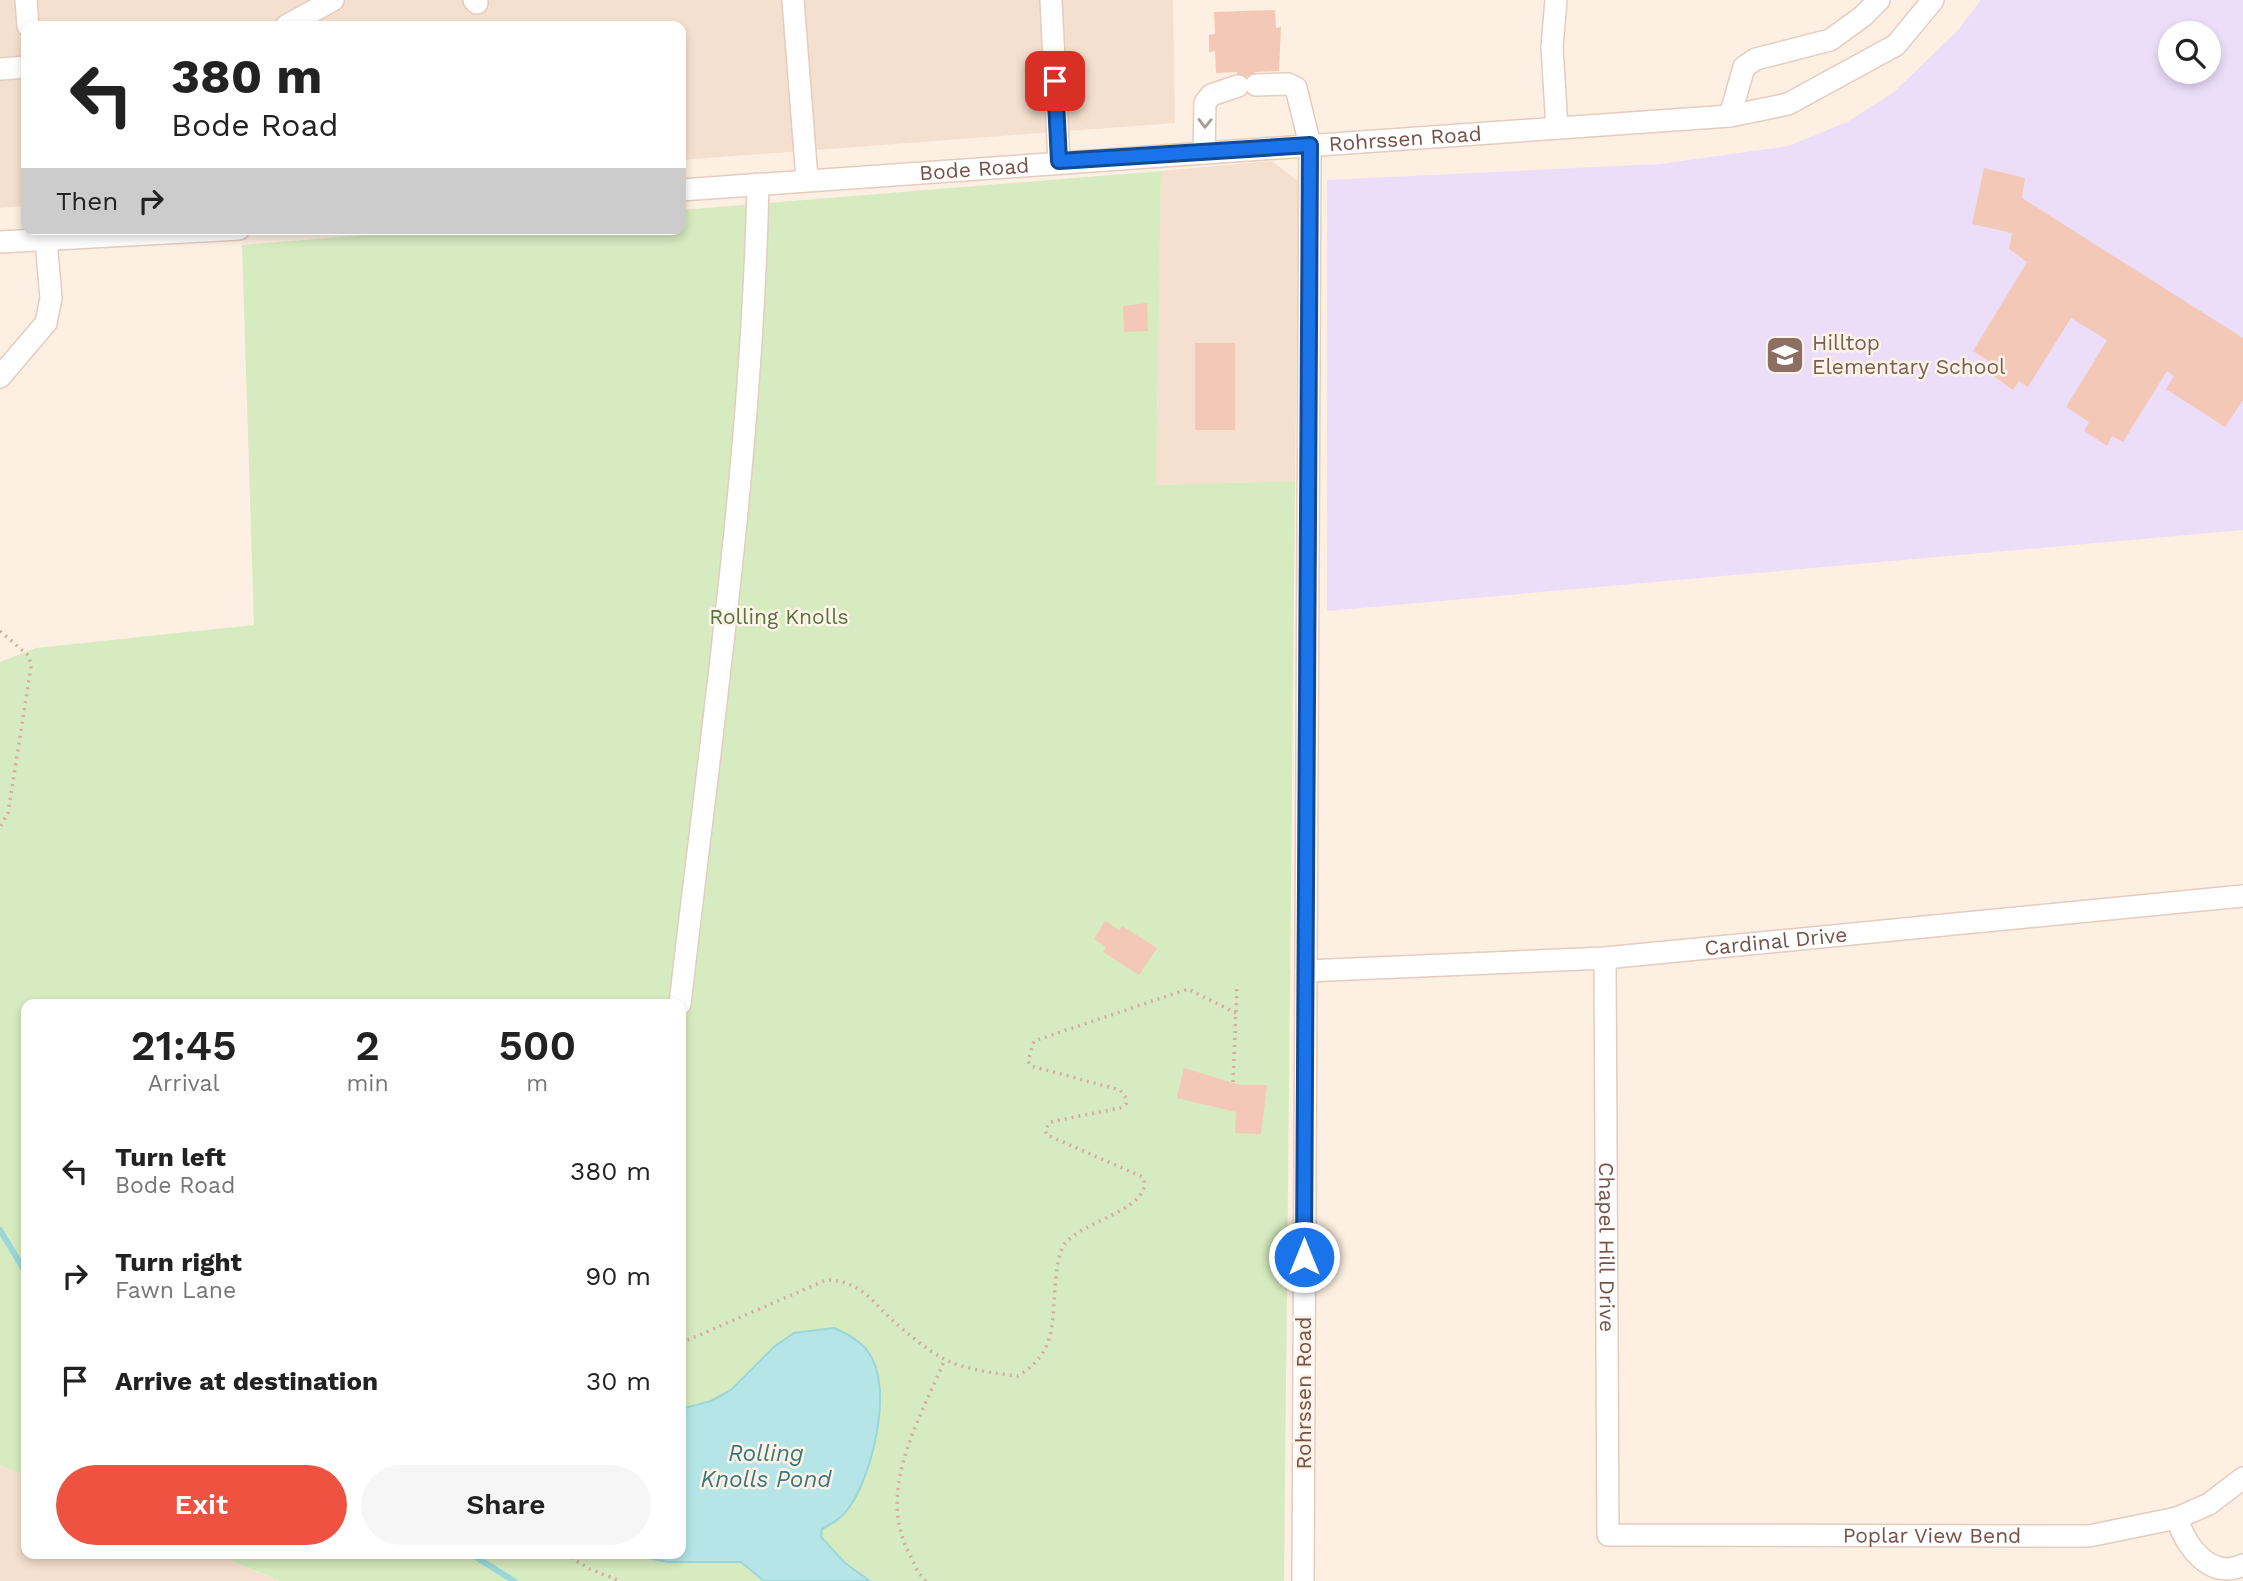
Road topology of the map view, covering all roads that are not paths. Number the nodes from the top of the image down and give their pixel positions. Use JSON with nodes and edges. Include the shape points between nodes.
{"nodes":[{"id":1,"x":26,"y":0,"type":"edge"},
{"id":2,"x":333,"y":0,"type":"edge"},
{"id":3,"x":793,"y":0,"type":"edge"},
{"id":4,"x":1051,"y":0,"type":"edge"},
{"id":5,"x":1556,"y":0,"type":"edge"},
{"id":6,"x":1879,"y":0,"type":"edge"},
{"id":7,"x":1933,"y":0,"type":"edge"},
{"id":8,"x":28,"y":21,"type":"edge"},
{"id":9,"x":295,"y":21,"type":"edge"},
{"id":10,"x":21,"y":67,"type":"edge"},
{"id":11,"x":0,"y":69,"type":"edge"},
{"id":12,"x":1730,"y":116,"type":"junction"},
{"id":13,"x":1557,"y":128,"type":"junction"},
{"id":14,"x":1310,"y":145,"type":"junction"},
{"id":15,"x":1204,"y":153,"type":"junction"},
{"id":16,"x":1059,"y":161,"type":"junction"},
{"id":17,"x":807,"y":179,"type":"junction"},
{"id":18,"x":758,"y":184,"type":"junction"},
{"id":19,"x":686,"y":190,"type":"edge"},
{"id":20,"x":39,"y":235,"type":"edge"},
{"id":21,"x":45,"y":235,"type":"edge"},
{"id":22,"x":0,"y":242,"type":"edge"},
{"id":23,"x":0,"y":377,"type":"edge"},
{"id":24,"x":2243,"y":897,"type":"edge"},
{"id":25,"x":1605,"y":958,"type":"junction"},
{"id":26,"x":1306,"y":971,"type":"junction"},
{"id":27,"x":681,"y":999,"type":"edge"},
{"id":28,"x":2242,"y":1482,"type":"edge"},
{"id":29,"x":2177,"y":1518,"type":"junction"},
{"id":30,"x":1608,"y":1535,"type":"joint"},
{"id":31,"x":2243,"y":1565,"type":"edge"},
{"id":32,"x":1303,"y":1581,"type":"edge"}],
"edges":[{"from":1,"to":8,"type":"street"},
{"from":2,"to":9,"type":"street"},
{"from":3,"to":17,"type":"street"},
{"from":4,"to":16,"type":"street"},
{"from":5,"to":13,"type":"street","via":[[1552,47]]},
{"from":6,"to":12,"type":"street","via":[[1830,40],[1756,59],[1744,67]]},
{"from":7,"to":12,"type":"street","name":"Rohrssen Road","via":[[1896,45],[1788,104]]},
{"from":10,"to":11,"type":"street"},
{"from":12,"to":13,"type":"street","name":"Rohrssen Road"},
{"from":13,"to":14,"type":"street","name":"Rohrssen Road"},
{"from":14,"to":15,"type":"street","name":"Bode Road"},
{"from":14,"to":15,"type":"street","one_way":true,"via":[[1296,88],[1288,84],[1247,85],[1211,95],[1205,103]]},
{"from":14,"to":26,"type":"street","name":"Rohrssen Road"},
{"from":15,"to":16,"type":"street","name":"Bode Road"},
{"from":16,"to":17,"type":"street","name":"Bode Road"},
{"from":17,"to":18,"type":"street","name":"Bode Road"},
{"from":18,"to":19,"type":"street","name":"Bode Road"},
{"from":18,"to":27,"type":"street","via":[[746,422]]},
{"from":20,"to":22,"type":"street"},
{"from":21,"to":23,"type":"street","via":[[51,298],[46,323]]},
{"from":24,"to":25,"type":"street","name":"Cardinal Drive"},
{"from":25,"to":26,"type":"street","name":"Cardinal Drive"},
{"from":25,"to":30,"type":"street","name":"Chapel Hill Drive"},
{"from":26,"to":32,"type":"street","name":"Rohrssen Road"},
{"from":28,"to":29,"type":"street","name":"Poplar View Bend"},
{"from":29,"to":30,"type":"street","name":"Poplar View Bend","via":[[2089,1536]]},
{"from":29,"to":31,"type":"street","via":[[2182,1536],[2200,1560],[2215,1569]]}]}
